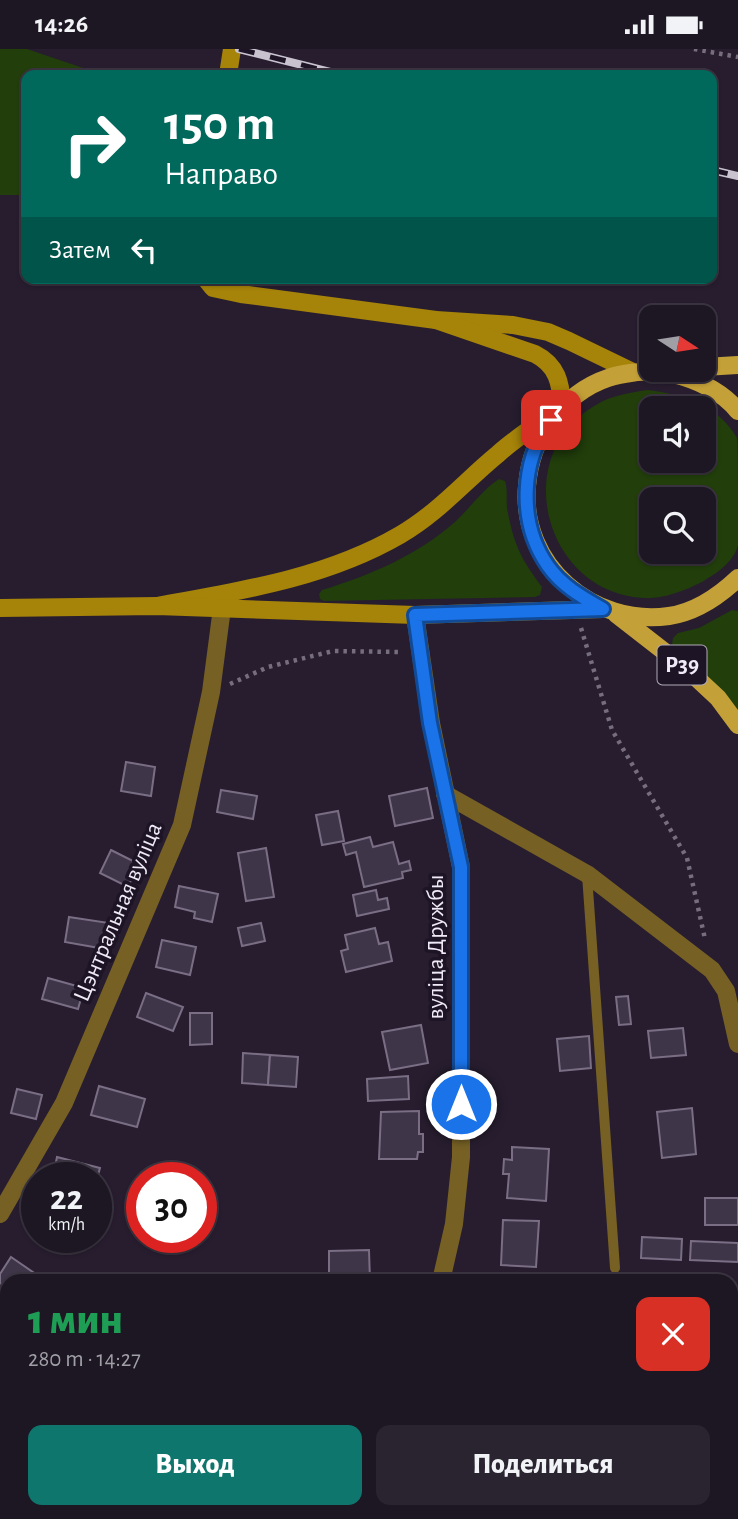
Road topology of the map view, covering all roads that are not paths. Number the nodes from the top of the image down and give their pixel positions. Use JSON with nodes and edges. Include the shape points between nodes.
{"nodes":[{"id":1,"x":232,"y":49,"type":"edge"},
{"id":2,"x":229,"y":70,"type":"edge"},
{"id":3,"x":210,"y":284,"type":"edge"},
{"id":4,"x":436,"y":320,"type":"junction"},
{"id":5,"x":738,"y":365,"type":"edge"},
{"id":6,"x":716,"y":366,"type":"edge"},
{"id":7,"x":634,"y":372,"type":"junction"},
{"id":8,"x":639,"y":372,"type":"edge"},
{"id":9,"x":697,"y":382,"type":"edge"},
{"id":10,"x":562,"y":406,"type":"junction"},
{"id":11,"x":738,"y":411,"type":"edge"},
{"id":12,"x":738,"y":578,"type":"edge"},
{"id":13,"x":157,"y":606,"type":"junction"},
{"id":14,"x":0,"y":608,"type":"edge"},
{"id":15,"x":222,"y":608,"type":"junction"},
{"id":16,"x":609,"y":611,"type":"junction"},
{"id":17,"x":415,"y":615,"type":"junction"},
{"id":18,"x":738,"y":725,"type":"edge"},
{"id":19,"x":445,"y":794,"type":"junction"},
{"id":20,"x":587,"y":874,"type":"junction"},
{"id":21,"x":738,"y":1044,"type":"edge"},
{"id":22,"x":0,"y":1214,"type":"edge"},
{"id":23,"x":615,"y":1268,"type":"dead end"},
{"id":24,"x":443,"y":1274,"type":"edge"}],
"edges":[{"from":1,"to":2,"type":"main road"},
{"from":3,"to":4,"type":"main road","via":[[241,295]]},
{"from":4,"to":7,"type":"main road","via":[[513,325],[548,333]]},
{"from":4,"to":10,"type":"main road","via":[[545,359],[561,385]]},
{"from":5,"to":6,"type":"main road"},
{"from":7,"to":8,"type":"main road","number":"Р39"},
{"from":7,"to":10,"type":"main road","number":"Р39","via":[[607,378]]},
{"from":9,"to":11,"type":"main road","number":"Р39"},
{"from":10,"to":13,"type":"main road","via":[[401,535],[360,555],[262,588]]},
{"from":10,"to":16,"type":"main road","number":"Р39","via":[[541,434],[529,467],[525,502],[532,535],[548,566],[572,592]]},
{"from":12,"to":16,"type":"main road","number":"Р39","via":[[721,594],[671,616],[644,618]]},
{"from":13,"to":14,"type":"main road"},
{"from":13,"to":15,"type":"main road"},
{"from":15,"to":17,"type":"main road"},
{"from":15,"to":22,"type":"street","name":"Цэнтральная вуліца","via":[[211,692],[182,825],[64,1103]]},
{"from":16,"to":17,"type":"main road"},
{"from":16,"to":18,"type":"main road","number":"Р39","via":[[688,670]]},
{"from":17,"to":19,"type":"street","name":"вуліца Дружбы"},
{"from":19,"to":20,"type":"street"},
{"from":19,"to":24,"type":"street","name":"вуліца Дружбы","via":[[461,867],[461,1157]]},
{"from":20,"to":21,"type":"street","via":[[712,970],[726,991]]},
{"from":20,"to":23,"type":"lane"}]}
